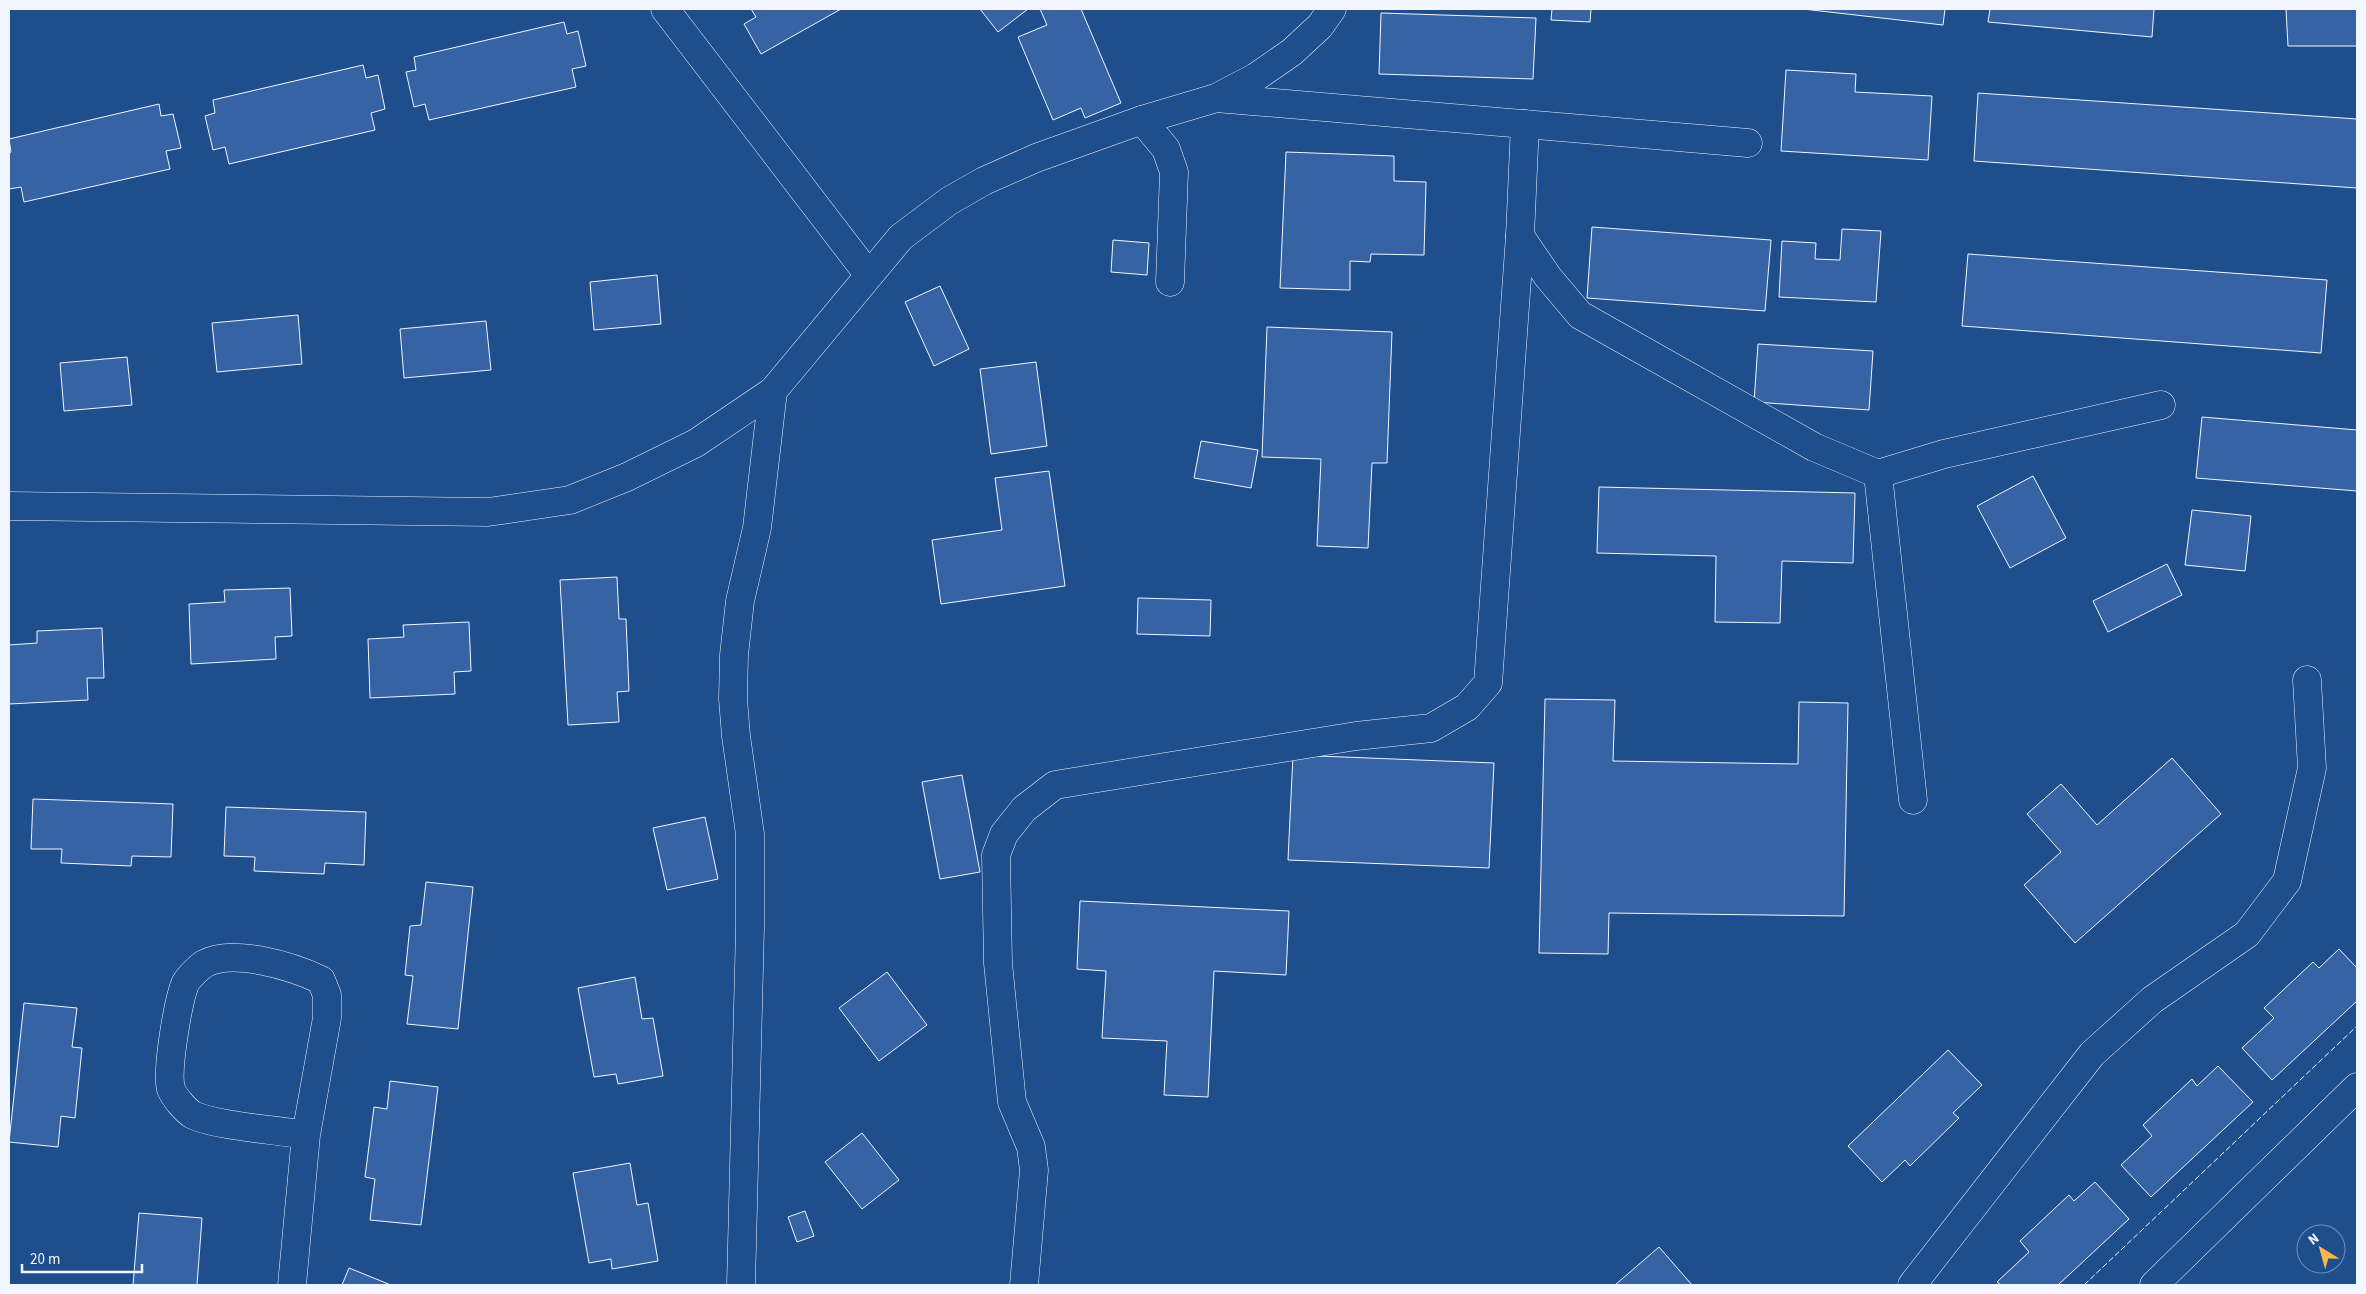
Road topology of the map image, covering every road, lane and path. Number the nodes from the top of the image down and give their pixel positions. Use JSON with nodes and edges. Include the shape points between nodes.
{"nodes":[{"id":1,"x":665,"y":9,"type":"edge"},
{"id":2,"x":1332,"y":9,"type":"edge"},
{"id":3,"x":1216,"y":98,"type":"junction"},
{"id":4,"x":1142,"y":120,"type":"junction"},
{"id":5,"x":1525,"y":124,"type":"junction"},
{"id":6,"x":1748,"y":143,"type":"dead end"},
{"id":7,"x":1520,"y":236,"type":"junction"},
{"id":8,"x":868,"y":274,"type":"junction"},
{"id":9,"x":1170,"y":282,"type":"dead end"},
{"id":10,"x":773,"y":391,"type":"junction"},
{"id":11,"x":2161,"y":405,"type":"dead end"},
{"id":12,"x":1878,"y":474,"type":"junction"},
{"id":13,"x":9,"y":506,"type":"edge"},
{"id":14,"x":2307,"y":680,"type":"dead end"},
{"id":15,"x":1913,"y":800,"type":"dead end"},
{"id":16,"x":2357,"y":1087,"type":"edge"},
{"id":17,"x":306,"y":1134,"type":"junction"},
{"id":18,"x":292,"y":1285,"type":"edge"},
{"id":19,"x":741,"y":1285,"type":"edge"},
{"id":20,"x":1024,"y":1285,"type":"edge"},
{"id":21,"x":1912,"y":1285,"type":"edge"},
{"id":22,"x":2154,"y":1285,"type":"edge"}],
"edges":[{"from":1,"to":8,"type":"street"},
{"from":2,"to":3,"type":"street","via":[[1320,26],[1292,52],[1256,77]]},
{"from":3,"to":4,"type":"street"},
{"from":3,"to":5,"type":"street"},
{"from":4,"to":8,"type":"street","via":[[1036,158],[984,181],[901,237]]},
{"from":4,"to":9,"type":"street","via":[[1166,149],[1174,172]]},
{"from":5,"to":6,"type":"street"},
{"from":5,"to":7,"type":"street"},
{"from":7,"to":12,"type":"street","via":[[1580,315],[1814,447]]},
{"from":7,"to":20,"type":"street","via":[[1488,683],[1467,707],[1432,728],[1356,736],[1055,786],[1024,809],[1004,834],[996,855],[998,963],[1012,1102],[1031,1147],[1034,1170]]},
{"from":8,"to":10,"type":"street"},
{"from":10,"to":13,"type":"street","via":[[696,443],[628,477],[570,500],[488,512]]},
{"from":10,"to":19,"type":"street","via":[[757,528],[740,602],[734,656],[734,708],[750,843]]},
{"from":11,"to":12,"type":"street","via":[[1944,454]]},
{"from":12,"to":15,"type":"street"},
{"from":14,"to":21,"type":"street","via":[[2312,768],[2287,881],[2246,934],[2152,1000],[2092,1054]]},
{"from":16,"to":22,"type":"street"},
{"from":17,"to":17,"type":"street","via":[[328,1018],[328,995],[321,980],[276,964],[226,957],[203,965],[186,982],[169,1072],[172,1090],[192,1114],[201,1117]]},
{"from":17,"to":18,"type":"street"}]}
